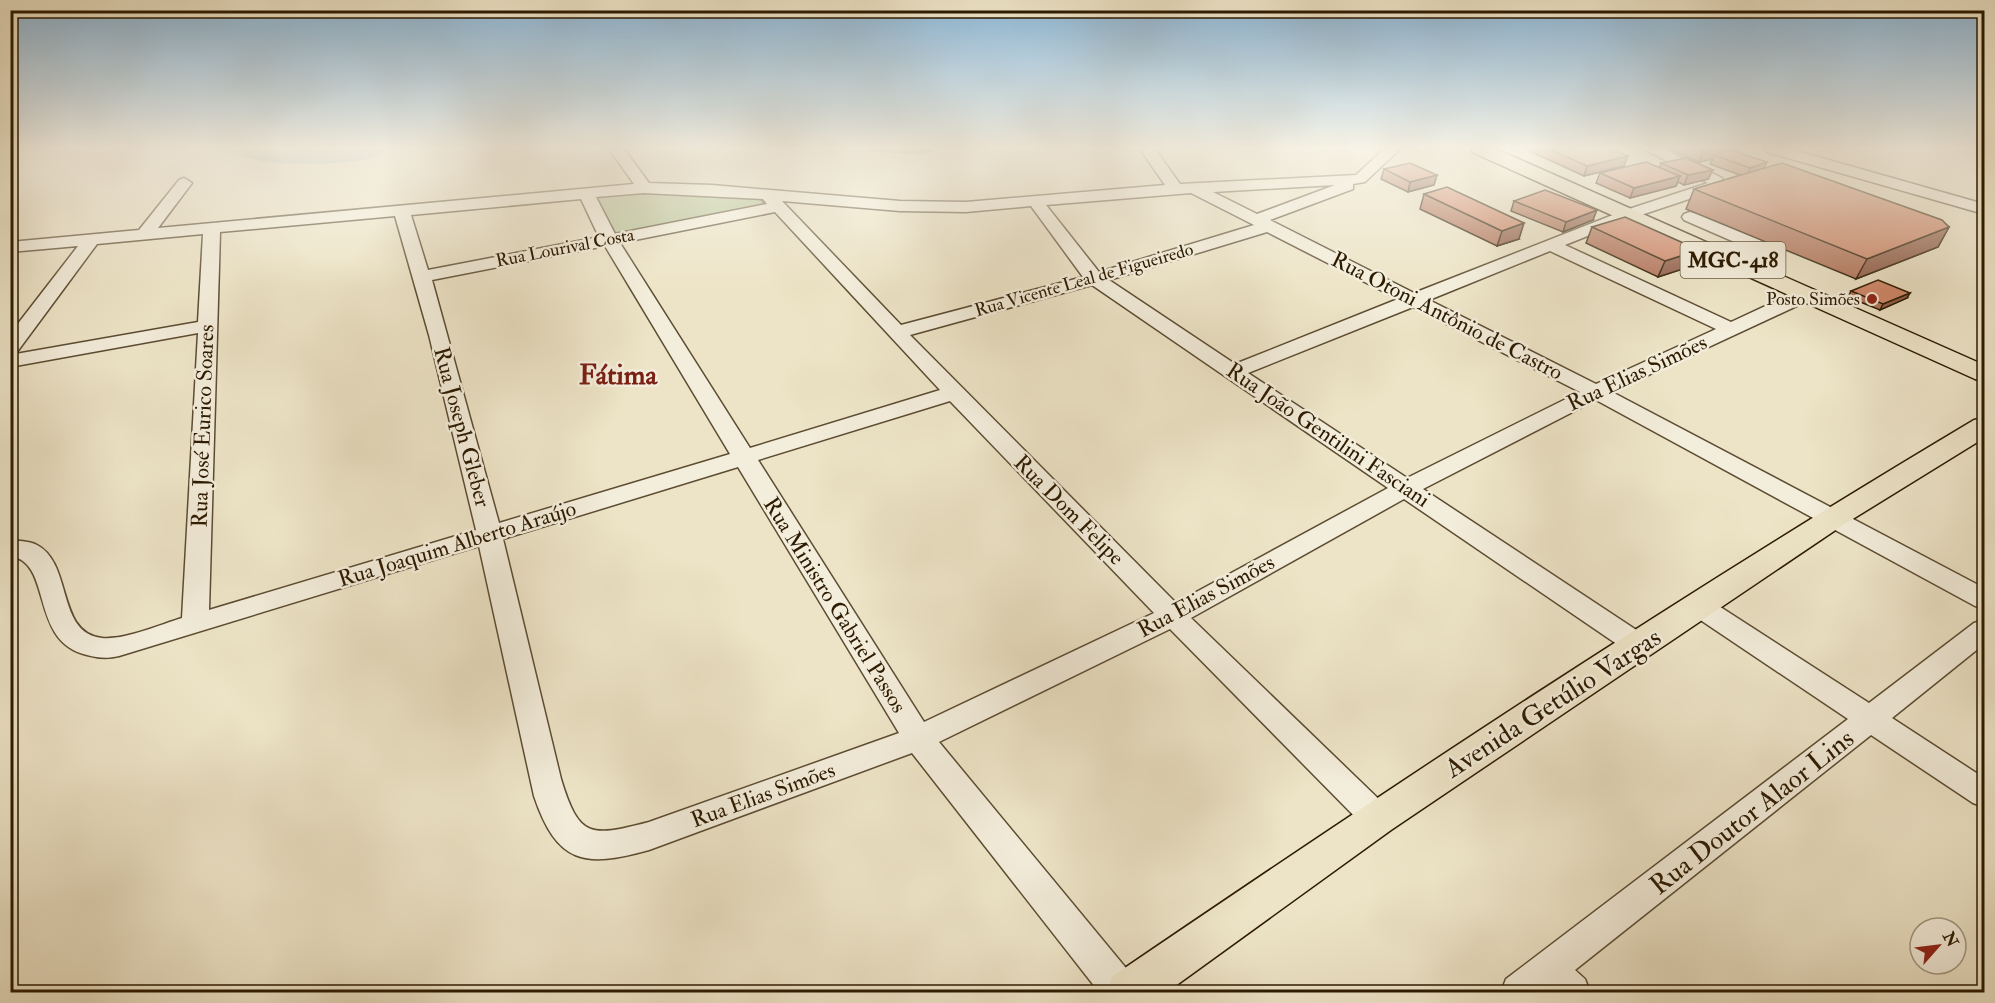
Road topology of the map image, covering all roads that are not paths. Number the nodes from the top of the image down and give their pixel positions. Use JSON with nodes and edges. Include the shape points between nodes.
{"nodes":[{"id":1,"x":174,"y":196,"type":"edge"},
{"id":2,"x":547,"y":196,"type":"edge"},
{"id":3,"x":588,"y":196,"type":"edge"},
{"id":4,"x":738,"y":196,"type":"edge"},
{"id":5,"x":1107,"y":196,"type":"edge"},
{"id":6,"x":1201,"y":196,"type":"edge"},
{"id":7,"x":1322,"y":196,"type":"edge"},
{"id":8,"x":1587,"y":196,"type":"edge"},
{"id":9,"x":1686,"y":196,"type":"edge"},
{"id":10,"x":1937,"y":196,"type":"edge"},
{"id":11,"x":773,"y":201,"type":"junction"},
{"id":12,"x":1036,"y":202,"type":"junction"},
{"id":13,"x":1984,"y":209,"type":"edge"},
{"id":14,"x":401,"y":210,"type":"junction"},
{"id":15,"x":1629,"y":214,"type":"junction"},
{"id":16,"x":1690,"y":217,"type":"dead end"},
{"id":17,"x":1264,"y":222,"type":"junction"},
{"id":18,"x":212,"y":228,"type":"junction"},
{"id":19,"x":145,"y":234,"type":"junction"},
{"id":20,"x":92,"y":239,"type":"junction"},
{"id":21,"x":609,"y":239,"type":"junction"},
{"id":22,"x":1550,"y":245,"type":"junction"},
{"id":23,"x":13,"y":249,"type":"edge"},
{"id":24,"x":1749,"y":267,"type":"junction"},
{"id":25,"x":422,"y":277,"type":"junction"},
{"id":26,"x":1095,"y":279,"type":"junction"},
{"id":27,"x":1807,"y":294,"type":"junction"},
{"id":28,"x":1414,"y":299,"type":"junction"},
{"id":29,"x":207,"y":326,"type":"junction"},
{"id":30,"x":1731,"y":329,"type":"junction"},
{"id":31,"x":898,"y":332,"type":"junction"},
{"id":32,"x":10,"y":348,"type":"edge"},
{"id":33,"x":10,"y":362,"type":"edge"},
{"id":34,"x":1234,"y":371,"type":"junction"},
{"id":35,"x":1984,"y":374,"type":"edge"},
{"id":36,"x":1596,"y":392,"type":"junction"},
{"id":37,"x":954,"y":393,"type":"junction"},
{"id":38,"x":1984,"y":426,"type":"edge"},
{"id":39,"x":743,"y":457,"type":"junction"},
{"id":40,"x":1406,"y":488,"type":"junction"},
{"id":41,"x":1832,"y":518,"type":"junction"},
{"id":42,"x":490,"y":534,"type":"junction"},
{"id":43,"x":10,"y":548,"type":"edge"},
{"id":44,"x":1984,"y":599,"type":"edge"},
{"id":45,"x":1699,"y":606,"type":"junction"},
{"id":46,"x":1173,"y":616,"type":"junction"},
{"id":47,"x":195,"y":624,"type":"junction"},
{"id":48,"x":1984,"y":630,"type":"edge"},
{"id":49,"x":1640,"y":646,"type":"junction"},
{"id":50,"x":1873,"y":719,"type":"junction"},
{"id":51,"x":918,"y":738,"type":"junction"},
{"id":52,"x":1984,"y":794,"type":"edge"},
{"id":53,"x":1377,"y":818,"type":"junction"},
{"id":54,"x":585,"y":845,"type":"joint"},
{"id":55,"x":1560,"y":981,"type":"edge"},
{"id":56,"x":1122,"y":993,"type":"edge"},
{"id":57,"x":1128,"y":993,"type":"edge"},
{"id":58,"x":1519,"y":993,"type":"edge"}],
"edges":[{"from":1,"to":19,"type":"street"},
{"from":2,"to":14,"type":"street"},
{"from":3,"to":21,"type":"street","name":"Rua Ministro Gabriel Passos"},
{"from":4,"to":11,"type":"street"},
{"from":5,"to":12,"type":"street"},
{"from":6,"to":17,"type":"street","name":"Rua Otoni Antônio de Castro"},
{"from":7,"to":17,"type":"street","name":"Rua Vicente Leal de Figueiredo"},
{"from":8,"to":15,"type":"main road","number":"MGC-418"},
{"from":9,"to":15,"type":"street"},
{"from":10,"to":13,"type":"street"},
{"from":11,"to":12,"type":"street","via":[[929,207]]},
{"from":11,"to":21,"type":"street","name":"Rua Lourival Costa"},
{"from":11,"to":31,"type":"street","name":"Rua Dom Felipe"},
{"from":12,"to":26,"type":"street","name":"Rua João Gentilini Fasciani"},
{"from":14,"to":18,"type":"street"},
{"from":14,"to":25,"type":"street","name":"Rua Joseph Gleber"},
{"from":15,"to":22,"type":"street"},
{"from":15,"to":24,"type":"main road","number":"MGC-418"},
{"from":16,"to":24,"type":"street","via":[[1752,243],[1768,254]]},
{"from":17,"to":26,"type":"street","name":"Rua Vicente Leal de Figueiredo"},
{"from":17,"to":28,"type":"street","name":"Rua Otoni Antônio de Castro"},
{"from":18,"to":19,"type":"street"},
{"from":18,"to":29,"type":"street","name":"Rua José Eurico Soares"},
{"from":19,"to":20,"type":"street"},
{"from":20,"to":23,"type":"street"},
{"from":20,"to":32,"type":"street"},
{"from":21,"to":25,"type":"street","name":"Rua Lourival Costa"},
{"from":21,"to":39,"type":"street","name":"Rua Ministro Gabriel Passos"},
{"from":22,"to":28,"type":"street"},
{"from":22,"to":30,"type":"street"},
{"from":24,"to":27,"type":"main road","number":"MGC-418"},
{"from":25,"to":42,"type":"street","name":"Rua Joseph Gleber"},
{"from":26,"to":31,"type":"street","name":"Rua Vicente Leal de Figueiredo"},
{"from":26,"to":34,"type":"street","name":"Rua João Gentilini Fasciani"},
{"from":27,"to":30,"type":"street","name":"Rua Elias Simões"},
{"from":27,"to":35,"type":"main road","number":"MGC-418"},
{"from":28,"to":34,"type":"street"},
{"from":28,"to":36,"type":"street","name":"Rua Otoni Antônio de Castro"},
{"from":29,"to":33,"type":"street"},
{"from":29,"to":47,"type":"street","name":"Rua José Eurico Soares"},
{"from":30,"to":36,"type":"street","name":"Rua Elias Simões"},
{"from":31,"to":37,"type":"street","name":"Rua Dom Felipe"},
{"from":34,"to":40,"type":"street","name":"Rua João Gentilini Fasciani"},
{"from":36,"to":40,"type":"street","name":"Rua Elias Simões"},
{"from":36,"to":41,"type":"street","name":"Rua Otoni Antônio de Castro"},
{"from":37,"to":39,"type":"street","name":"Rua Joaquim Alberto Araújo"},
{"from":37,"to":46,"type":"street","name":"Rua Dom Felipe"},
{"from":38,"to":41,"type":"main road","name":"Avenida Getúlio Vargas"},
{"from":39,"to":42,"type":"street","name":"Rua Joaquim Alberto Araújo"},
{"from":39,"to":51,"type":"street","name":"Rua Ministro Gabriel Passos"},
{"from":40,"to":46,"type":"street","name":"Rua Elias Simões"},
{"from":40,"to":49,"type":"street","name":"Rua João Gentilini Fasciani"},
{"from":41,"to":44,"type":"street","name":"Rua Otoni Antônio de Castro"},
{"from":41,"to":45,"type":"main road","name":"Avenida Getúlio Vargas"},
{"from":42,"to":47,"type":"street","name":"Rua Joaquim Alberto Araújo"},
{"from":42,"to":54,"type":"street","name":"Rua Joseph Gleber","via":[[553,802],[566,832]]},
{"from":43,"to":47,"type":"street","name":"Rua Joaquim Alberto Araújo","via":[[28,550],[43,567],[60,623],[78,643],[101,649]]},
{"from":45,"to":49,"type":"main road","name":"Avenida Getúlio Vargas"},
{"from":45,"to":50,"type":"street"},
{"from":46,"to":51,"type":"street","name":"Rua Elias Simões"},
{"from":46,"to":53,"type":"street","name":"Rua Dom Felipe"},
{"from":48,"to":50,"type":"street","name":"Rua Doutor Alaor Lins"},
{"from":49,"to":53,"type":"main road","name":"Avenida Getúlio Vargas"},
{"from":50,"to":52,"type":"street"},
{"from":50,"to":55,"type":"street","name":"Rua Doutor Alaor Lins"},
{"from":51,"to":54,"type":"street","name":"Rua Elias Simões","via":[[650,836],[608,846]]},
{"from":51,"to":56,"type":"street","name":"Rua Ministro Gabriel Passos"},
{"from":53,"to":57,"type":"main road","name":"Avenida Getúlio Vargas"},
{"from":55,"to":58,"type":"street","name":"Rua Doutor Alaor Lins"}]}
